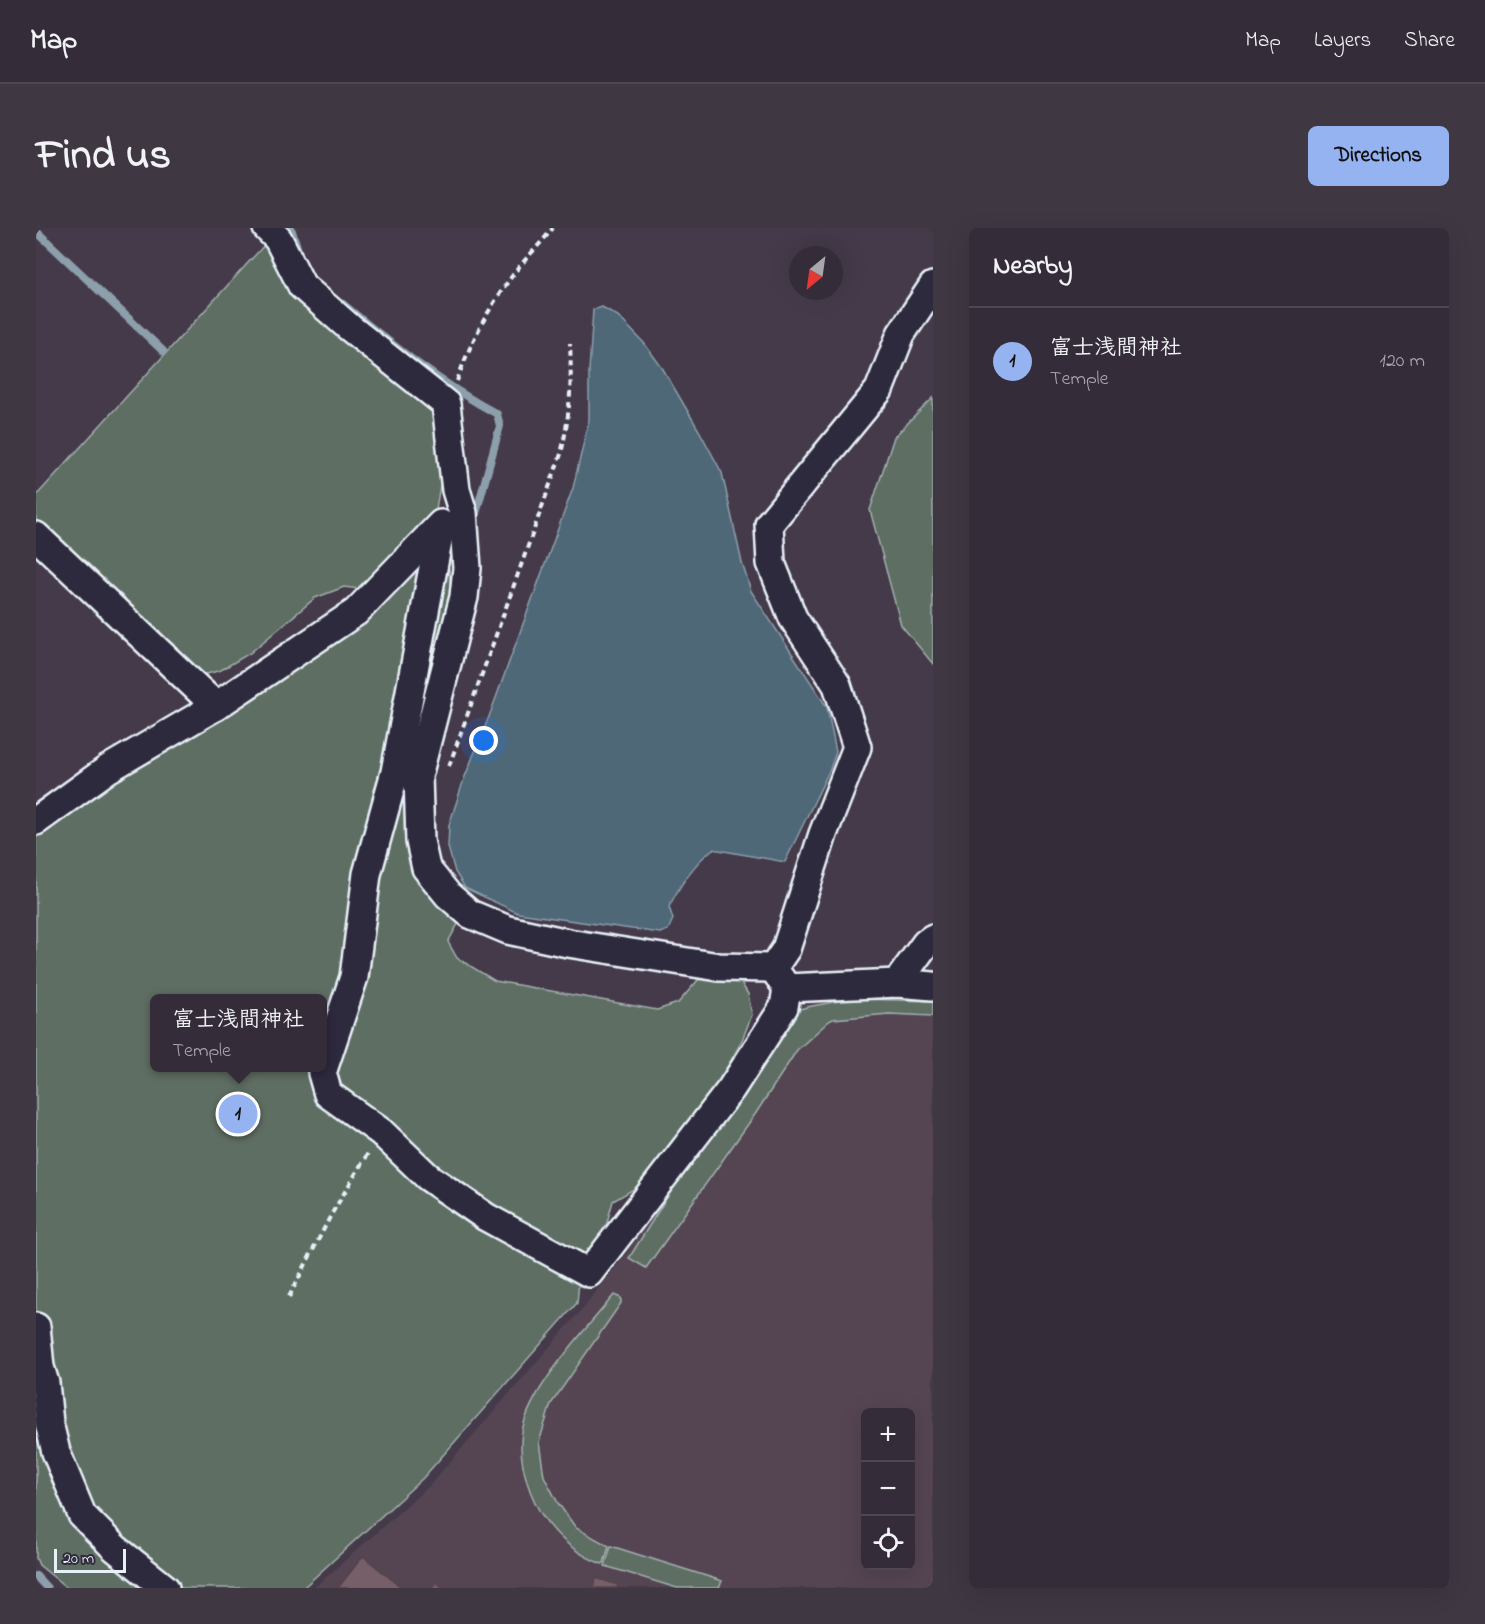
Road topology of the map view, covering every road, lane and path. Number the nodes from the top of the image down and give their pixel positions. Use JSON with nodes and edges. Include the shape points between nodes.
{"nodes":[{"id":1,"x":553,"y":228,"type":"edge"},
{"id":2,"x":274,"y":232,"type":"edge"},
{"id":3,"x":933,"y":286,"type":"edge"},
{"id":4,"x":570,"y":343,"type":"dead end"},
{"id":5,"x":446,"y":404,"type":"junction"},
{"id":6,"x":456,"y":490,"type":"junction"},
{"id":7,"x":441,"y":525,"type":"junction"},
{"id":8,"x":36,"y":536,"type":"edge"},
{"id":9,"x":216,"y":706,"type":"junction"},
{"id":10,"x":445,"y":775,"type":"dead end"},
{"id":11,"x":36,"y":821,"type":"edge"},
{"id":12,"x":933,"y":938,"type":"edge"},
{"id":13,"x":780,"y":978,"type":"junction"},
{"id":14,"x":897,"y":983,"type":"junction"},
{"id":15,"x":933,"y":986,"type":"edge"},
{"id":16,"x":327,"y":1058,"type":"edge"},
{"id":17,"x":322,"y":1072,"type":"edge"},
{"id":18,"x":381,"y":1132,"type":"junction"},
{"id":19,"x":289,"y":1297,"type":"dead end"},
{"id":20,"x":36,"y":1327,"type":"edge"},
{"id":21,"x":165,"y":1588,"type":"edge"}],
"edges":[{"from":1,"to":5,"type":"path","via":[[518,268],[480,327]]},
{"from":2,"to":5,"type":"street","via":[[302,286]]},
{"from":3,"to":13,"type":"street","via":[[901,333],[879,390],[770,524],[771,563],[792,618],[837,685],[857,747],[823,834]]},
{"from":4,"to":10,"type":"path","via":[[572,384],[561,454]]},
{"from":5,"to":6,"type":"street"},
{"from":6,"to":7,"type":"street"},
{"from":6,"to":13,"type":"street","via":[[463,513],[467,568],[464,597],[418,776],[420,841],[426,868],[448,896],[470,914],[508,930]]},
{"from":7,"to":9,"type":"street","via":[[356,612]]},
{"from":7,"to":16,"type":"street","via":[[395,772],[367,874],[354,977]]},
{"from":8,"to":9,"type":"street"},
{"from":9,"to":11,"type":"street","via":[[108,769]]},
{"from":12,"to":14,"type":"street"},
{"from":13,"to":14,"type":"street"},
{"from":13,"to":18,"type":"street","via":[[784,1007],[731,1089],[589,1273],[477,1210],[428,1177]]},
{"from":14,"to":15,"type":"street"},
{"from":17,"to":18,"type":"street","via":[[328,1094]]},
{"from":18,"to":19,"type":"path","via":[[331,1215]]},
{"from":20,"to":21,"type":"street","via":[[56,1452],[82,1515]]}]}
